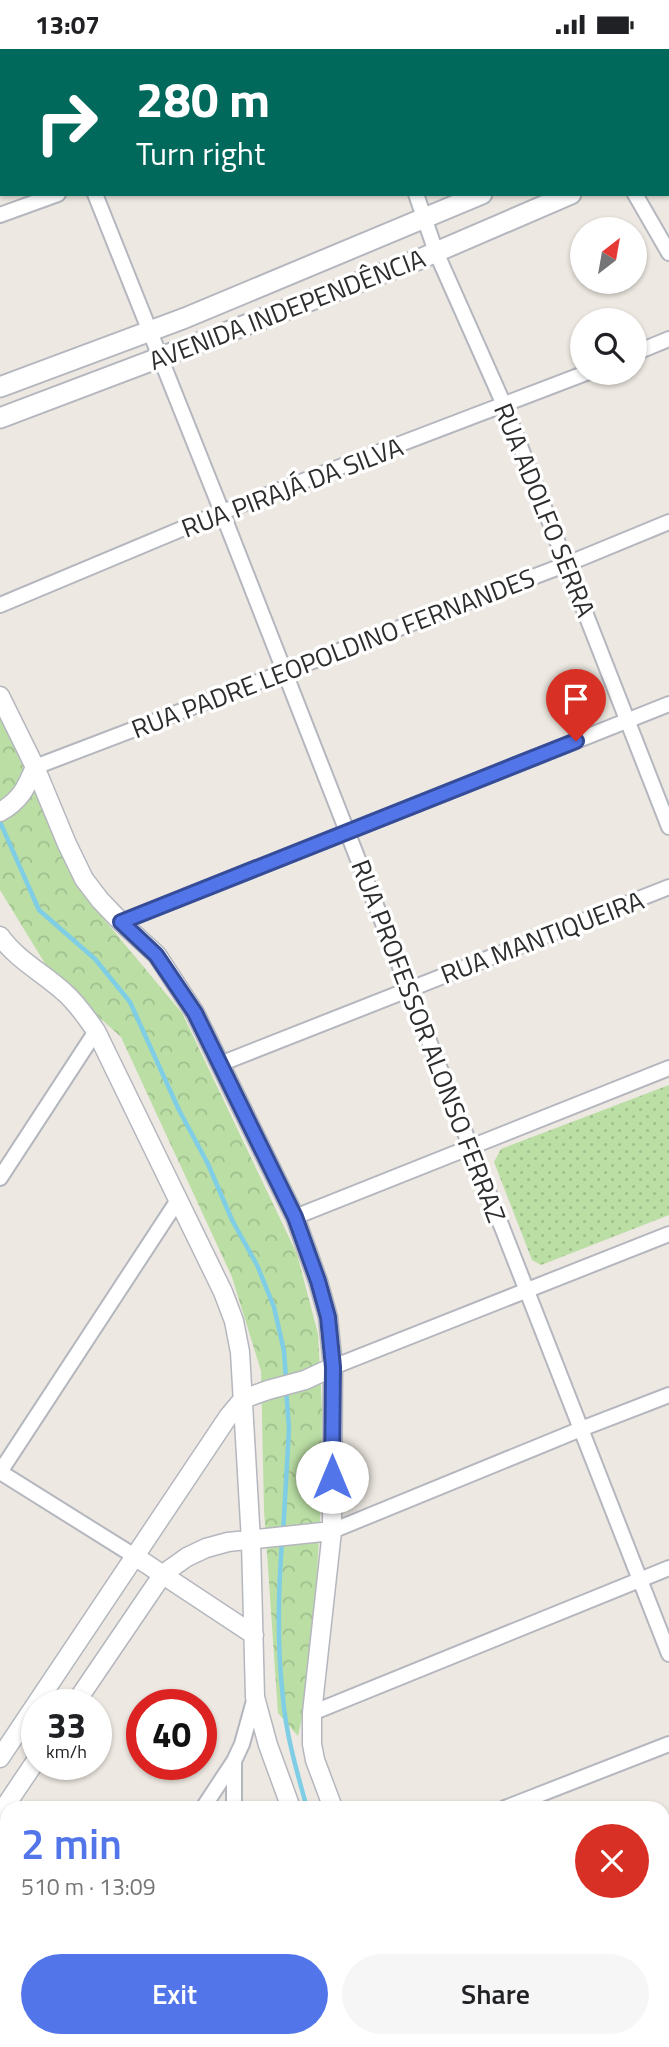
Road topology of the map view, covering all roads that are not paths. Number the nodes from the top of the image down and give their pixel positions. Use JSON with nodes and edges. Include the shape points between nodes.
{"nodes":[{"id":1,"x":52,"y":196,"type":"edge"},
{"id":2,"x":95,"y":196,"type":"edge"},
{"id":3,"x":417,"y":196,"type":"edge"},
{"id":4,"x":477,"y":196,"type":"edge"},
{"id":5,"x":566,"y":196,"type":"edge"},
{"id":6,"x":636,"y":196,"type":"edge"},
{"id":7,"x":0,"y":215,"type":"edge"},
{"id":8,"x":423,"y":219,"type":"junction"},
{"id":9,"x":436,"y":253,"type":"junction"},
{"id":10,"x":669,"y":253,"type":"edge"},
{"id":11,"x":150,"y":331,"type":"junction"},
{"id":12,"x":669,"y":339,"type":"edge"},
{"id":13,"x":647,"y":348,"type":"edge"},
{"id":14,"x":161,"y":357,"type":"junction"},
{"id":15,"x":570,"y":379,"type":"edge"},
{"id":16,"x":0,"y":387,"type":"edge"},
{"id":17,"x":504,"y":405,"type":"junction"},
{"id":18,"x":0,"y":418,"type":"edge"},
{"id":19,"x":222,"y":512,"type":"junction"},
{"id":20,"x":669,"y":522,"type":"edge"},
{"id":21,"x":567,"y":564,"type":"junction"},
{"id":22,"x":0,"y":605,"type":"edge"},
{"id":23,"x":285,"y":672,"type":"junction"},
{"id":24,"x":0,"y":696,"type":"edge"},
{"id":25,"x":669,"y":704,"type":"edge"},
{"id":26,"x":627,"y":721,"type":"junction"},
{"id":27,"x":35,"y":767,"type":"junction"},
{"id":28,"x":7,"y":808,"type":"edge"},
{"id":29,"x":669,"y":827,"type":"edge"},
{"id":30,"x":347,"y":832,"type":"junction"},
{"id":31,"x":669,"y":887,"type":"edge"},
{"id":32,"x":121,"y":922,"type":"junction"},
{"id":33,"x":0,"y":936,"type":"edge"},
{"id":34,"x":410,"y":989,"type":"junction"},
{"id":35,"x":96,"y":1031,"type":"junction"},
{"id":36,"x":220,"y":1064,"type":"junction"},
{"id":37,"x":669,"y":1068,"type":"edge"},
{"id":38,"x":470,"y":1147,"type":"junction"},
{"id":39,"x":0,"y":1178,"type":"edge"},
{"id":40,"x":178,"y":1200,"type":"junction"},
{"id":41,"x":295,"y":1217,"type":"junction"},
{"id":42,"x":669,"y":1234,"type":"edge"},
{"id":43,"x":527,"y":1291,"type":"junction"},
{"id":44,"x":333,"y":1367,"type":"junction"},
{"id":45,"x":669,"y":1395,"type":"edge"},
{"id":46,"x":243,"y":1399,"type":"junction"},
{"id":47,"x":581,"y":1429,"type":"junction"},
{"id":48,"x":0,"y":1472,"type":"edge"},
{"id":49,"x":332,"y":1531,"type":"junction"},
{"id":50,"x":251,"y":1541,"type":"junction"},
{"id":51,"x":136,"y":1557,"type":"junction"},
{"id":52,"x":669,"y":1568,"type":"edge"},
{"id":53,"x":163,"y":1574,"type":"junction"},
{"id":54,"x":640,"y":1579,"type":"junction"},
{"id":55,"x":254,"y":1635,"type":"junction"},
{"id":56,"x":669,"y":1654,"type":"edge"},
{"id":57,"x":85,"y":1689,"type":"edge"},
{"id":58,"x":255,"y":1697,"type":"junction"},
{"id":59,"x":312,"y":1713,"type":"junction"},
{"id":60,"x":669,"y":1744,"type":"edge"},
{"id":61,"x":5,"y":1751,"type":"edge"},
{"id":62,"x":234,"y":1761,"type":"junction"},
{"id":63,"x":23,"y":1780,"type":"edge"},
{"id":64,"x":9,"y":1801,"type":"edge"},
{"id":65,"x":208,"y":1801,"type":"edge"},
{"id":66,"x":234,"y":1801,"type":"edge"},
{"id":67,"x":288,"y":1801,"type":"edge"},
{"id":68,"x":330,"y":1801,"type":"edge"},
{"id":69,"x":523,"y":1801,"type":"edge"}],
"edges":[{"from":1,"to":7,"type":"street"},
{"from":2,"to":11,"type":"street","name":"RUA PROFESSOR ALONSO FERRAZ"},
{"from":3,"to":8,"type":"street","name":"RUA ADOLFO SERRA"},
{"from":4,"to":8,"type":"main road","name":"AVENIDA INDEPENDÊNCIA"},
{"from":5,"to":9,"type":"main road","name":"AVENIDA INDEPENDÊNCIA"},
{"from":6,"to":10,"type":"street"},
{"from":8,"to":9,"type":"street","name":"RUA ADOLFO SERRA"},
{"from":8,"to":11,"type":"main road","name":"AVENIDA INDEPENDÊNCIA"},
{"from":9,"to":14,"type":"main road","name":"AVENIDA INDEPENDÊNCIA"},
{"from":9,"to":17,"type":"street","name":"RUA ADOLFO SERRA"},
{"from":11,"to":14,"type":"street","name":"RUA PROFESSOR ALONSO FERRAZ"},
{"from":11,"to":16,"type":"main road","name":"AVENIDA INDEPENDÊNCIA"},
{"from":12,"to":13,"type":"street"},
{"from":14,"to":18,"type":"main road","name":"AVENIDA INDEPENDÊNCIA"},
{"from":14,"to":19,"type":"street","name":"RUA PROFESSOR ALONSO FERRAZ"},
{"from":15,"to":17,"type":"street","name":"RUA PIRAJÁ DA SILVA"},
{"from":17,"to":19,"type":"street","name":"RUA PIRAJÁ DA SILVA"},
{"from":17,"to":21,"type":"street","name":"RUA ADOLFO SERRA"},
{"from":19,"to":22,"type":"street","name":"RUA PIRAJÁ DA SILVA"},
{"from":19,"to":23,"type":"street","name":"RUA PROFESSOR ALONSO FERRAZ"},
{"from":20,"to":21,"type":"street","name":"RUA PADRE LEOPOLDINO FERNANDES"},
{"from":21,"to":23,"type":"street","name":"RUA PADRE LEOPOLDINO FERNANDES"},
{"from":21,"to":26,"type":"street","name":"RUA ADOLFO SERRA"},
{"from":23,"to":27,"type":"street","name":"RUA PADRE LEOPOLDINO FERNANDES"},
{"from":23,"to":30,"type":"street","name":"RUA PROFESSOR ALONSO FERRAZ"},
{"from":24,"to":27,"type":"street"},
{"from":25,"to":26,"type":"street"},
{"from":26,"to":29,"type":"street","name":"RUA ADOLFO SERRA"},
{"from":26,"to":30,"type":"street"},
{"from":27,"to":28,"type":"street","via":[[26,788]]},
{"from":27,"to":32,"type":"street","via":[[84,879]]},
{"from":30,"to":32,"type":"street"},
{"from":30,"to":34,"type":"street","name":"RUA PROFESSOR ALONSO FERRAZ"},
{"from":31,"to":34,"type":"street","name":"RUA MANTIQUEIRA"},
{"from":32,"to":36,"type":"street","via":[[156,955],[178,985]]},
{"from":33,"to":35,"type":"street","via":[[63,991]]},
{"from":34,"to":36,"type":"street","name":"RUA MANTIQUEIRA"},
{"from":34,"to":38,"type":"street","name":"RUA PROFESSOR ALONSO FERRAZ"},
{"from":35,"to":39,"type":"street"},
{"from":35,"to":40,"type":"street"},
{"from":36,"to":41,"type":"street"},
{"from":37,"to":38,"type":"street"},
{"from":38,"to":41,"type":"street"},
{"from":38,"to":43,"type":"street","name":"RUA PROFESSOR ALONSO FERRAZ"},
{"from":40,"to":46,"type":"street","via":[[234,1321]]},
{"from":40,"to":48,"type":"street"},
{"from":41,"to":44,"type":"street","via":[[328,1317]]},
{"from":42,"to":43,"type":"street"},
{"from":43,"to":44,"type":"street"},
{"from":43,"to":47,"type":"street","name":"RUA PROFESSOR ALONSO FERRAZ"},
{"from":44,"to":46,"type":"street"},
{"from":44,"to":49,"type":"street"},
{"from":45,"to":47,"type":"street"},
{"from":46,"to":50,"type":"street"},
{"from":46,"to":51,"type":"street"},
{"from":47,"to":49,"type":"street"},
{"from":47,"to":54,"type":"street","name":"RUA PROFESSOR ALONSO FERRAZ"},
{"from":48,"to":51,"type":"street"},
{"from":49,"to":50,"type":"street"},
{"from":49,"to":59,"type":"street"},
{"from":50,"to":53,"type":"street","via":[[206,1548]]},
{"from":50,"to":55,"type":"street"},
{"from":51,"to":53,"type":"street"},
{"from":51,"to":61,"type":"street"},
{"from":52,"to":54,"type":"street"},
{"from":53,"to":55,"type":"street"},
{"from":53,"to":57,"type":"street"},
{"from":54,"to":56,"type":"street","name":"RUA PROFESSOR ALONSO FERRAZ"},
{"from":54,"to":59,"type":"street"},
{"from":55,"to":58,"type":"street"},
{"from":58,"to":62,"type":"street"},
{"from":58,"to":67,"type":"street"},
{"from":59,"to":68,"type":"street","via":[[315,1760]]},
{"from":60,"to":69,"type":"street"},
{"from":62,"to":65,"type":"street"},
{"from":62,"to":66,"type":"street"},
{"from":63,"to":64,"type":"street"}]}
